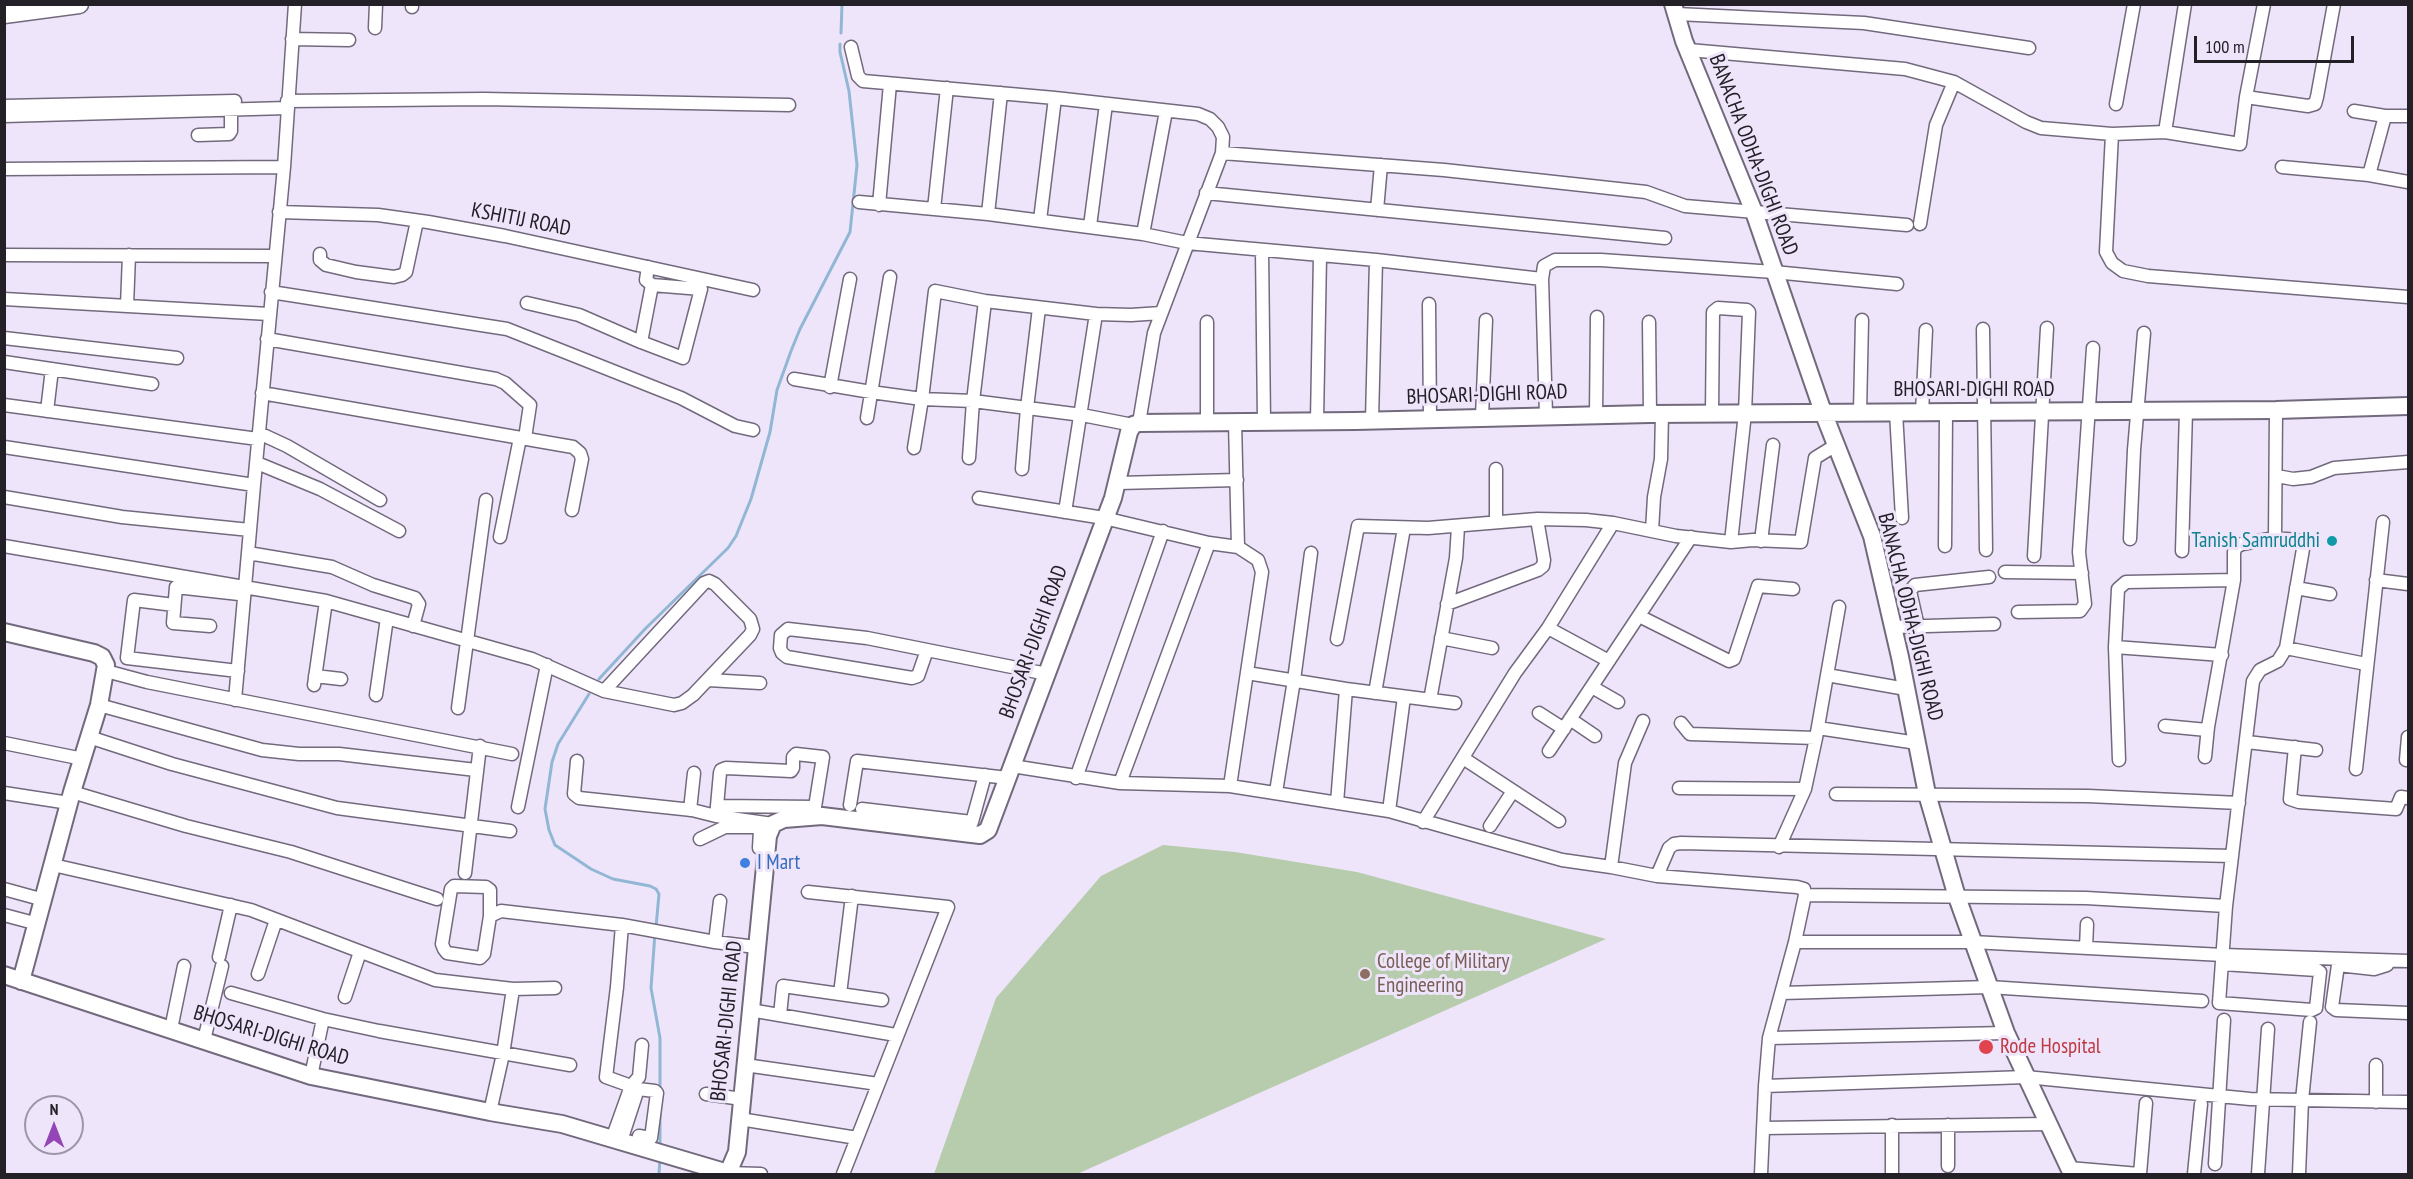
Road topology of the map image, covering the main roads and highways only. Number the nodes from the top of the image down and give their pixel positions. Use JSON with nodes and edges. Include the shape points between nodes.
{"nodes":[{"id":1,"x":79,"y":4,"type":"edge"},
{"id":2,"x":4,"y":14,"type":"edge"}],
"edges":[{"from":1,"to":2,"type":"main road"}]}
